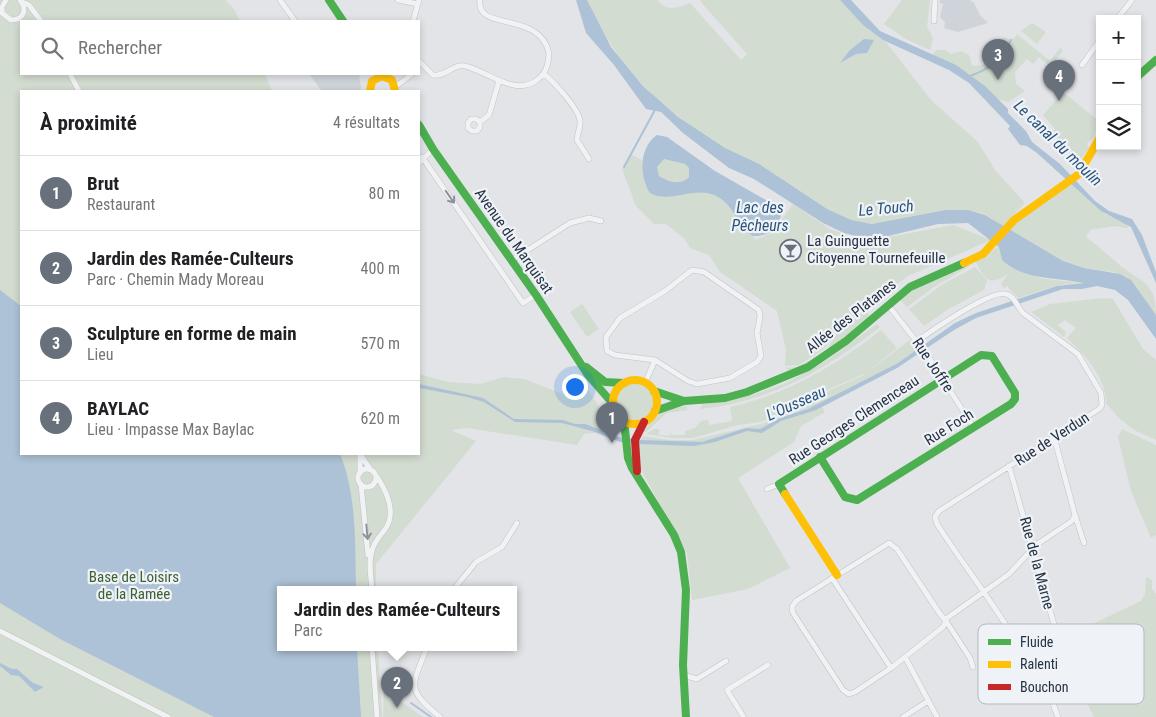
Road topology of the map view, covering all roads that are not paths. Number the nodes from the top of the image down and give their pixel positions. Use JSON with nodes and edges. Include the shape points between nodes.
{"nodes":[{"id":1,"x":6,"y":0,"type":"edge"},
{"id":2,"x":280,"y":0,"type":"edge"},
{"id":3,"x":329,"y":0,"type":"edge"},
{"id":4,"x":398,"y":0,"type":"edge"},
{"id":5,"x":480,"y":0,"type":"edge"},
{"id":6,"x":936,"y":0,"type":"edge"},
{"id":7,"x":1132,"y":0,"type":"edge"},
{"id":8,"x":21,"y":1,"type":"edge"},
{"id":9,"x":419,"y":2,"type":"edge"},
{"id":10,"x":1,"y":8,"type":"edge"},
{"id":11,"x":1120,"y":15,"type":"edge"},
{"id":12,"x":16,"y":20,"type":"junction"},
{"id":13,"x":40,"y":20,"type":"edge"},
{"id":14,"x":294,"y":20,"type":"edge"},
{"id":15,"x":342,"y":20,"type":"edge"},
{"id":16,"x":413,"y":20,"type":"edge"},
{"id":17,"x":20,"y":21,"type":"edge"},
{"id":18,"x":934,"y":21,"type":"dead end"},
{"id":19,"x":1096,"y":46,"type":"edge"},
{"id":20,"x":1156,"y":60,"type":"edge"},
{"id":21,"x":1082,"y":65,"type":"dead end"},
{"id":22,"x":421,"y":68,"type":"edge"},
{"id":23,"x":1141,"y":73,"type":"edge"},
{"id":24,"x":544,"y":74,"type":"junction"},
{"id":25,"x":71,"y":75,"type":"edge"},
{"id":26,"x":387,"y":75,"type":"edge"},
{"id":27,"x":411,"y":75,"type":"edge"},
{"id":28,"x":371,"y":78,"type":"edge"},
{"id":29,"x":498,"y":81,"type":"junction"},
{"id":30,"x":78,"y":90,"type":"edge"},
{"id":31,"x":395,"y":90,"type":"edge"},
{"id":32,"x":480,"y":122,"type":"dead end"},
{"id":33,"x":421,"y":134,"type":"edge"},
{"id":34,"x":1096,"y":145,"type":"edge"},
{"id":35,"x":433,"y":149,"type":"junction"},
{"id":36,"x":422,"y":157,"type":"junction"},
{"id":37,"x":589,"y":159,"type":"dead end"},
{"id":38,"x":420,"y":161,"type":"edge"},
{"id":39,"x":601,"y":221,"type":"dead end"},
{"id":40,"x":512,"y":260,"type":"junction"},
{"id":41,"x":536,"y":295,"type":"junction"},
{"id":42,"x":888,"y":305,"type":"junction"},
{"id":43,"x":917,"y":341,"type":"junction"},
{"id":44,"x":655,"y":360,"type":"junction"},
{"id":45,"x":582,"y":364,"type":"junction"},
{"id":46,"x":943,"y":379,"type":"junction"},
{"id":47,"x":646,"y":382,"type":"junction"},
{"id":48,"x":624,"y":383,"type":"junction"},
{"id":49,"x":654,"y":391,"type":"junction"},
{"id":50,"x":684,"y":401,"type":"junction"},
{"id":51,"x":614,"y":405,"type":"junction"},
{"id":52,"x":655,"y":411,"type":"junction"},
{"id":53,"x":624,"y":420,"type":"junction"},
{"id":54,"x":644,"y":422,"type":"junction"},
{"id":55,"x":974,"y":428,"type":"junction"},
{"id":56,"x":1054,"y":438,"type":"junction"},
{"id":57,"x":630,"y":441,"type":"junction"},
{"id":58,"x":360,"y":455,"type":"edge"},
{"id":59,"x":361,"y":455,"type":"edge"},
{"id":60,"x":820,"y":457,"type":"junction"},
{"id":61,"x":1009,"y":466,"type":"junction"},
{"id":62,"x":373,"y":472,"type":"junction"},
{"id":63,"x":360,"y":473,"type":"junction"},
{"id":64,"x":361,"y":484,"type":"junction"},
{"id":65,"x":779,"y":484,"type":"junction"},
{"id":66,"x":767,"y":489,"type":"dead end"},
{"id":67,"x":1075,"y":515,"type":"junction"},
{"id":68,"x":517,"y":523,"type":"dead end"},
{"id":69,"x":1084,"y":543,"type":"dead end"},
{"id":70,"x":1033,"y":549,"type":"junction"},
{"id":71,"x":834,"y":576,"type":"junction"},
{"id":72,"x":371,"y":586,"type":"edge"},
{"id":73,"x":371,"y":586,"type":"edge"},
{"id":74,"x":456,"y":586,"type":"edge"},
{"id":75,"x":984,"y":591,"type":"junction"},
{"id":76,"x":946,"y":620,"type":"junction"},
{"id":77,"x":1005,"y":624,"type":"edge"},
{"id":78,"x":1054,"y":624,"type":"edge"},
{"id":79,"x":0,"y":631,"type":"edge"},
{"id":80,"x":373,"y":651,"type":"edge"},
{"id":81,"x":426,"y":651,"type":"edge"},
{"id":82,"x":905,"y":657,"type":"junction"},
{"id":83,"x":726,"y":661,"type":"dead end"},
{"id":84,"x":768,"y":665,"type":"dead end"},
{"id":85,"x":973,"y":667,"type":"dead end"},
{"id":86,"x":891,"y":668,"type":"junction"},
{"id":87,"x":683,"y":675,"type":"junction"},
{"id":88,"x":928,"y":701,"type":"junction"},
{"id":89,"x":1053,"y":704,"type":"edge"},
{"id":90,"x":744,"y":716,"type":"edge"},
{"id":91,"x":168,"y":717,"type":"edge"},
{"id":92,"x":377,"y":717,"type":"edge"},
{"id":93,"x":440,"y":717,"type":"edge"},
{"id":94,"x":686,"y":717,"type":"edge"},
{"id":95,"x":903,"y":717,"type":"edge"},
{"id":96,"x":937,"y":717,"type":"edge"},
{"id":97,"x":1058,"y":717,"type":"edge"}],
"edges":[{"from":1,"to":10,"type":"street"},
{"from":2,"to":14,"type":"street"},
{"from":3,"to":15,"type":"street"},
{"from":4,"to":9,"type":"street"},
{"from":5,"to":24,"type":"street","via":[[480,8],[486,16],[538,32],[550,54]]},
{"from":6,"to":18,"type":"street"},
{"from":7,"to":11,"type":"street"},
{"from":8,"to":12,"type":"street","via":[[23,14]]},
{"from":8,"to":13,"type":"street","via":[[29,4]]},
{"from":9,"to":16,"type":"street"},
{"from":10,"to":12,"type":"street","via":[[6,18]]},
{"from":12,"to":17,"type":"street"},
{"from":19,"to":21,"type":"street"},
{"from":20,"to":23,"type":"street"},
{"from":22,"to":29,"type":"street","via":[[438,76],[457,66],[464,66],[485,72]]},
{"from":24,"to":29,"type":"street","via":[[526,86]]},
{"from":24,"to":37,"type":"street","via":[[556,84],[578,114],[577,140]]},
{"from":25,"to":30,"type":"street"},
{"from":26,"to":28,"type":"street"},
{"from":26,"to":31,"type":"street"},
{"from":27,"to":31,"type":"street"},
{"from":29,"to":32,"type":"street","via":[[489,116]]},
{"from":33,"to":35,"type":"street","name":"Avenue du Marquisat"},
{"from":34,"to":42,"type":"street","name":"Allée des Platanes","via":[[1086,165],[1071,180],[1028,209],[994,244],[973,260],[910,287]]},
{"from":35,"to":36,"type":"street"},
{"from":35,"to":40,"type":"street","name":"Avenue du Marquisat"},
{"from":36,"to":38,"type":"street"},
{"from":36,"to":41,"type":"street","one_way":true,"via":[[523,303]]},
{"from":39,"to":40,"type":"street","via":[[589,218],[570,223]]},
{"from":40,"to":41,"type":"street","name":"Avenue du Marquisat"},
{"from":41,"to":45,"type":"street","name":"Avenue du Marquisat"},
{"from":42,"to":43,"type":"street","name":"Rue Joffre"},
{"from":42,"to":50,"type":"street","name":"Allée des Platanes","via":[[836,350],[794,374],[724,398]]},
{"from":43,"to":46,"type":"street","name":"Rue Joffre"},
{"from":43,"to":56,"type":"street","name":"Rue de Verdun","via":[[997,294],[1013,297],[1016,307],[1078,354],[1101,393],[1099,409]]},
{"from":44,"to":44,"type":"street","via":[[692,383],[724,381],[760,360],[759,310],[704,272],[692,270],[620,318],[606,337],[605,348],[610,354]]},
{"from":44,"to":47,"type":"street"},
{"from":45,"to":48,"type":"street","name":"Avenue du Marquisat","via":[[605,382]]},
{"from":45,"to":51,"type":"street","name":"Avenue du Marquisat"},
{"from":46,"to":55,"type":"street","name":"Rue Joffre"},
{"from":46,"to":55,"type":"street","name":"Rue Foch","via":[[980,355],[989,355],[1015,393],[1011,404]]},
{"from":46,"to":60,"type":"street","name":"Rue Georges Clemenceau"},
{"from":47,"to":48,"type":"street","via":[[631,380]]},
{"from":47,"to":49,"type":"street"},
{"from":48,"to":51,"type":"street","via":[[616,393]]},
{"from":49,"to":50,"type":"street","name":"Allée des Platanes"},
{"from":49,"to":52,"type":"street"},
{"from":50,"to":52,"type":"street","name":"Allée des Platanes"},
{"from":51,"to":53,"type":"street"},
{"from":52,"to":54,"type":"street"},
{"from":53,"to":54,"type":"street","via":[[634,424]]},
{"from":53,"to":57,"type":"street"},
{"from":54,"to":57,"type":"street"},
{"from":55,"to":60,"type":"street","name":"Rue Foch","via":[[857,500],[845,497]]},
{"from":56,"to":61,"type":"street","name":"Rue de Verdun"},
{"from":56,"to":67,"type":"street"},
{"from":57,"to":87,"type":"street","via":[[637,473],[681,552],[686,590]]},
{"from":58,"to":63,"type":"street"},
{"from":59,"to":62,"type":"street"},
{"from":60,"to":65,"type":"street","name":"Rue Georges Clemenceau"},
{"from":61,"to":70,"type":"street","name":"Rue de la Marne"},
{"from":61,"to":75,"type":"street","name":"Rue de Verdun","via":[[939,511],[935,517],[977,585]]},
{"from":62,"to":63,"type":"street","via":[[364,468]]},
{"from":62,"to":64,"type":"street","via":[[376,481],[370,487]]},
{"from":62,"to":72,"type":"street","via":[[386,493],[390,512],[388,525],[371,552]]},
{"from":63,"to":64,"type":"street"},
{"from":64,"to":73,"type":"street","one_way":true},
{"from":65,"to":66,"type":"street","name":"Rue Georges Clemenceau"},
{"from":65,"to":71,"type":"street","name":"Rue Georges Clemenceau"},
{"from":67,"to":69,"type":"street"},
{"from":67,"to":70,"type":"street","via":[[1072,521]]},
{"from":68,"to":74,"type":"street","via":[[502,548],[476,562]]},
{"from":70,"to":75,"type":"street","via":[[1016,568]]},
{"from":70,"to":78,"type":"street","name":"Rue de la Marne"},
{"from":71,"to":76,"type":"street","via":[[885,544],[892,544]]},
{"from":71,"to":86,"type":"street"},
{"from":71,"to":86,"type":"street","via":[[796,601],[792,610],[843,690],[849,694]]},
{"from":75,"to":76,"type":"street"},
{"from":75,"to":77,"type":"street","name":"Rue de Verdun"},
{"from":76,"to":82,"type":"street","via":[[942,627]]},
{"from":76,"to":85,"type":"street"},
{"from":79,"to":91,"type":"street"},
{"from":80,"to":92,"type":"street"},
{"from":81,"to":93,"type":"street","via":[[414,689],[420,700]]},
{"from":82,"to":86,"type":"street"},
{"from":82,"to":88,"type":"street"},
{"from":83,"to":87,"type":"street","via":[[697,679]]},
{"from":84,"to":90,"type":"street","via":[[727,690]]},
{"from":87,"to":94,"type":"street"},
{"from":88,"to":95,"type":"street"},
{"from":88,"to":96,"type":"street"},
{"from":89,"to":97,"type":"street","name":"Rue de la Marne"}]}
